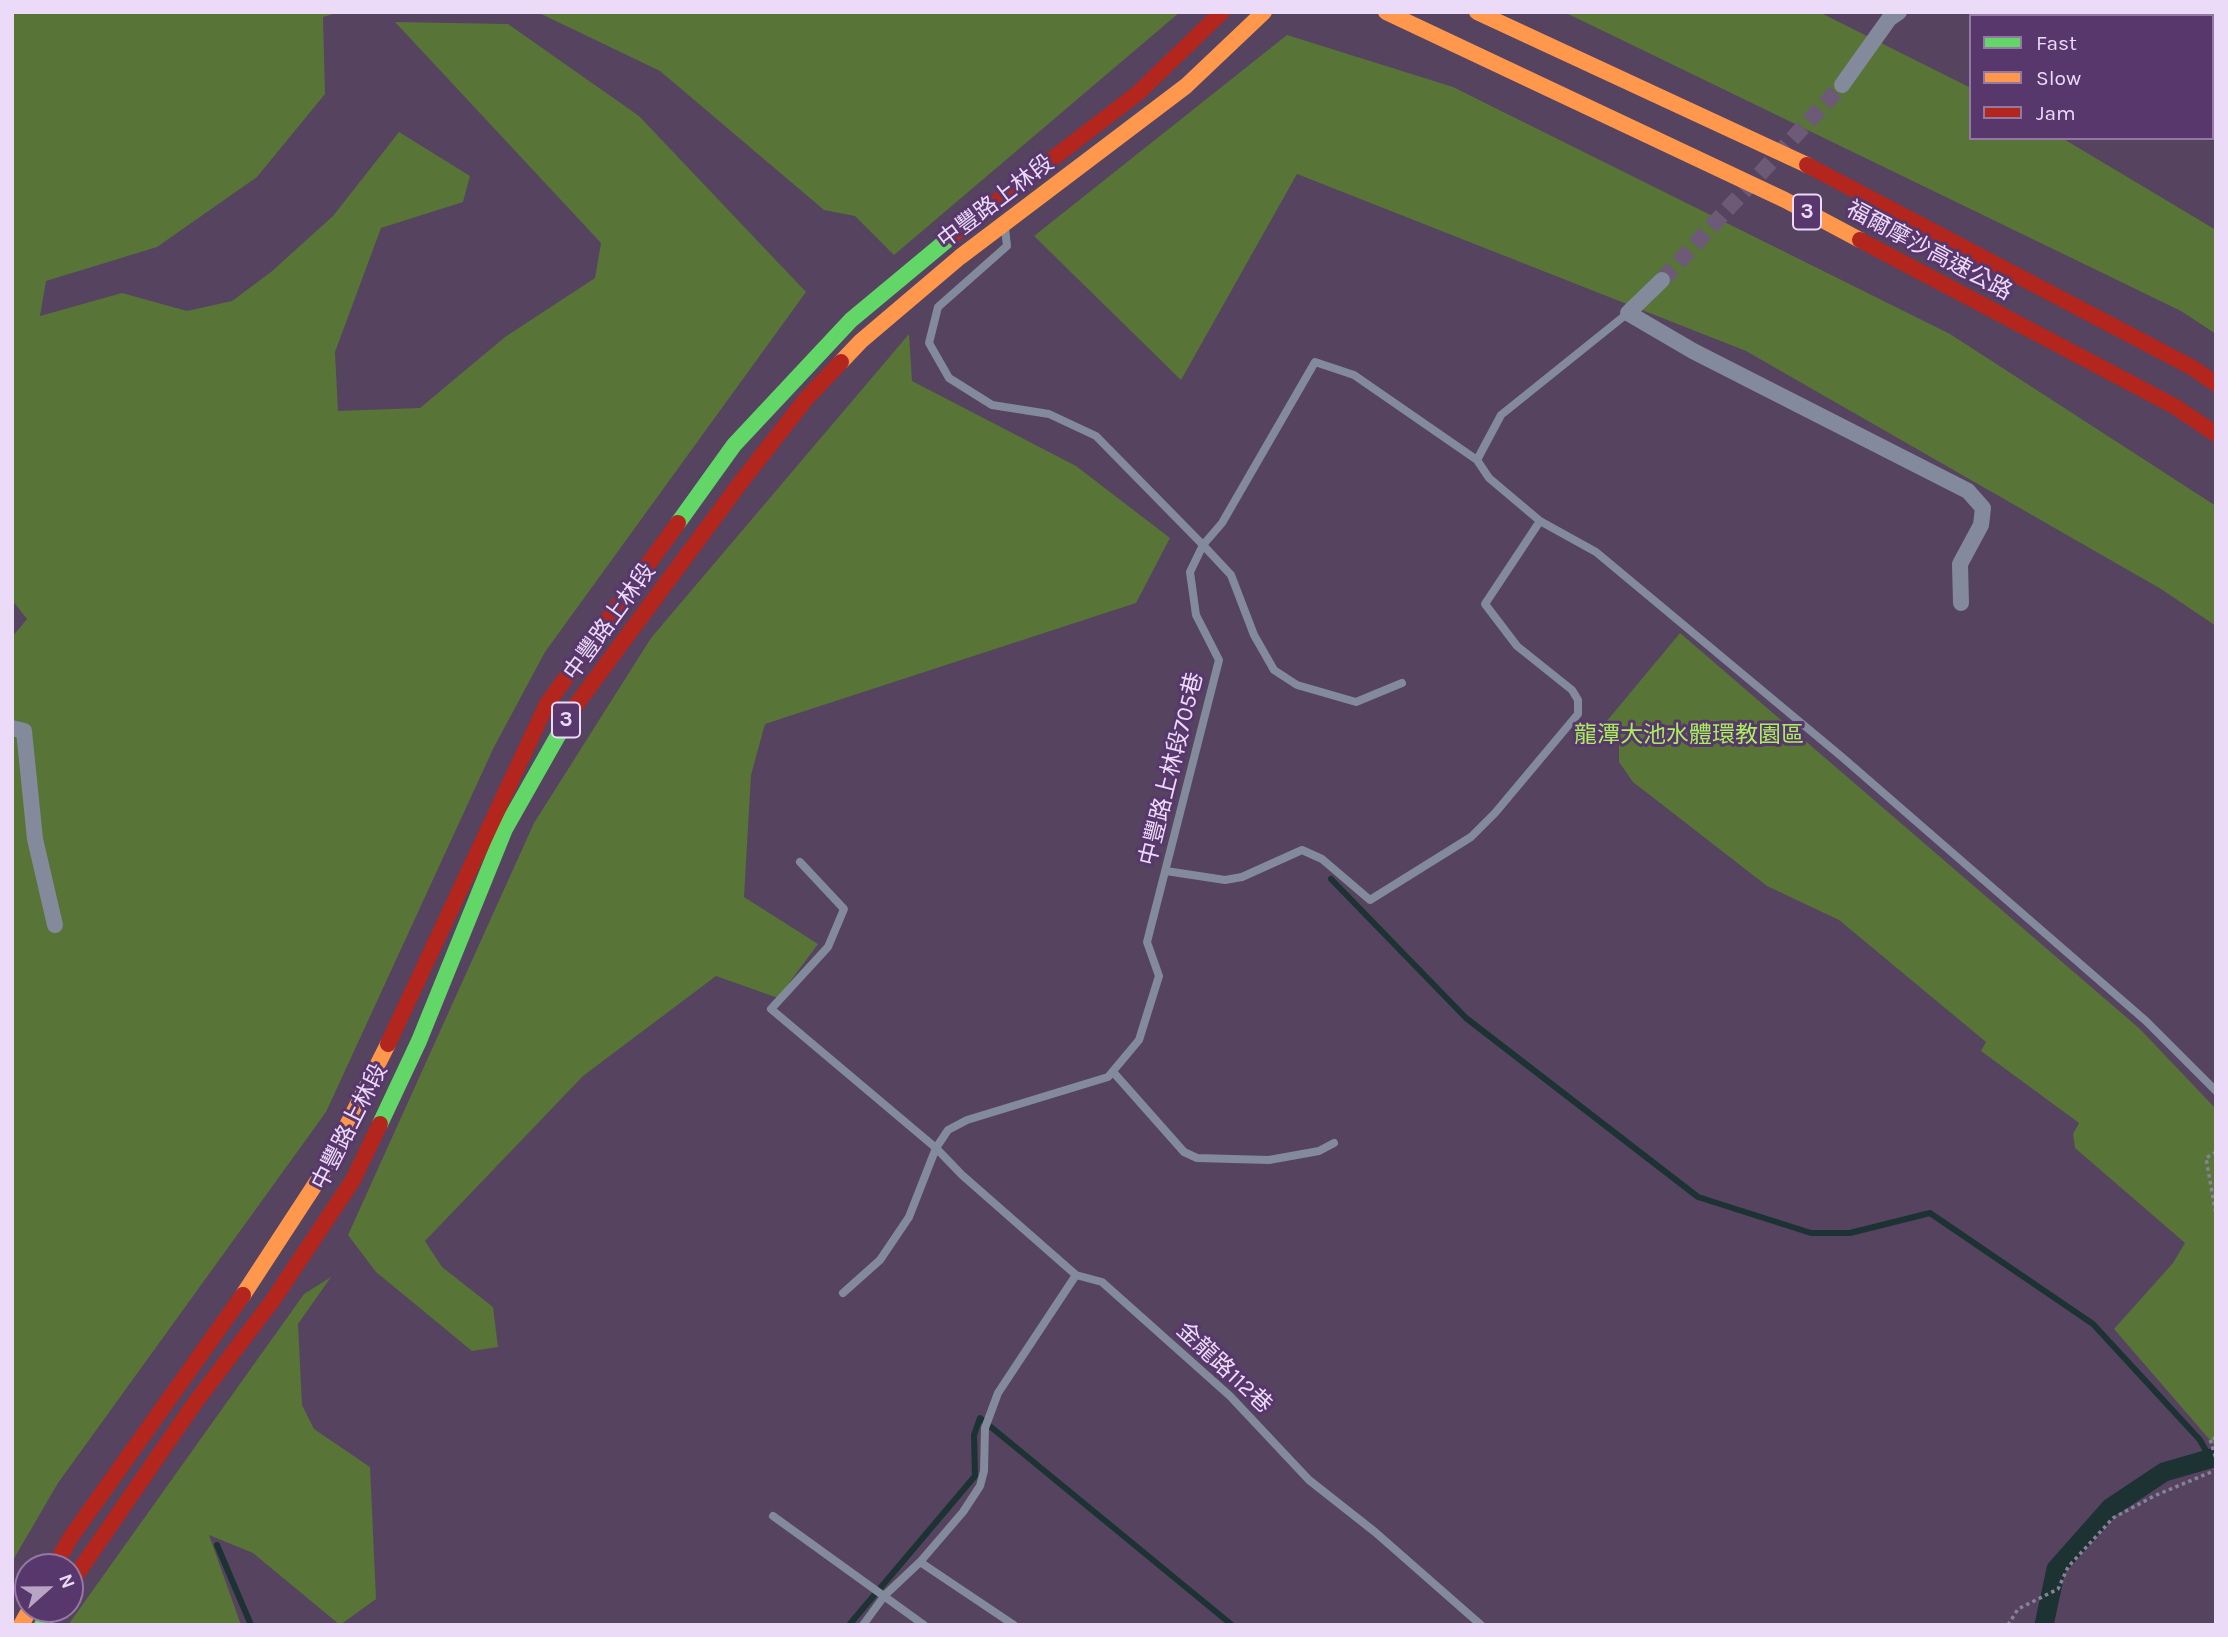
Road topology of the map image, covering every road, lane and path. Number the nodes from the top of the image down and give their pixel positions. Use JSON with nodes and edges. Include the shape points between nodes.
{"nodes":[{"id":1,"x":1222,"y":12,"type":"edge"},
{"id":2,"x":1264,"y":12,"type":"edge"},
{"id":3,"x":1386,"y":12,"type":"edge"},
{"id":4,"x":1477,"y":12,"type":"edge"},
{"id":5,"x":1899,"y":12,"type":"edge"},
{"id":6,"x":1842,"y":85,"type":"tunnel mouth"},
{"id":7,"x":987,"y":210,"type":"junction"},
{"id":8,"x":1005,"y":223,"type":"junction"},
{"id":9,"x":1662,"y":280,"type":"tunnel mouth"},
{"id":10,"x":1628,"y":313,"type":"junction"},
{"id":11,"x":2216,"y":384,"type":"edge"},
{"id":12,"x":2216,"y":434,"type":"edge"},
{"id":13,"x":1477,"y":460,"type":"junction"},
{"id":14,"x":1540,"y":521,"type":"junction"},
{"id":15,"x":1203,"y":545,"type":"junction"},
{"id":16,"x":1961,"y":603,"type":"dead end"},
{"id":17,"x":1402,"y":683,"type":"dead end"},
{"id":18,"x":12,"y":728,"type":"edge"},
{"id":19,"x":800,"y":862,"type":"dead end"},
{"id":20,"x":1166,"y":871,"type":"junction"},
{"id":21,"x":55,"y":925,"type":"dead end"},
{"id":22,"x":1114,"y":1073,"type":"junction"},
{"id":23,"x":2216,"y":1091,"type":"edge"},
{"id":24,"x":1334,"y":1143,"type":"dead end"},
{"id":25,"x":936,"y":1148,"type":"junction"},
{"id":26,"x":2216,"y":1152,"type":"edge"},
{"id":27,"x":2216,"y":1215,"type":"edge"},
{"id":28,"x":1076,"y":1275,"type":"junction"},
{"id":29,"x":843,"y":1293,"type":"dead end"},
{"id":30,"x":2213,"y":1439,"type":"edge"},
{"id":31,"x":2216,"y":1459,"type":"edge"},
{"id":32,"x":2216,"y":1470,"type":"edge"},
{"id":33,"x":773,"y":1516,"type":"dead end"},
{"id":34,"x":62,"y":1553,"type":"edge"},
{"id":35,"x":920,"y":1562,"type":"junction"},
{"id":36,"x":84,"y":1564,"type":"edge"},
{"id":37,"x":885,"y":1595,"type":"junction"},
{"id":38,"x":863,"y":1625,"type":"edge"},
{"id":39,"x":924,"y":1625,"type":"edge"},
{"id":40,"x":1014,"y":1625,"type":"edge"},
{"id":41,"x":1481,"y":1625,"type":"edge"},
{"id":42,"x":2008,"y":1625,"type":"edge"}],
"edges":[{"from":1,"to":7,"type":"main road","name":"中豐路上林段","number":"3","via":[[1138,93]]},
{"from":2,"to":8,"type":"main road","name":"中豐路上林段","number":"3","via":[[1186,86]]},
{"from":3,"to":12,"type":"main road","name":"福爾摩沙高速公路","number":"3","via":[[1785,201],[2174,406]]},
{"from":4,"to":11,"type":"main road","name":"福爾摩沙高速公路","number":"3","via":[[1801,162]]},
{"from":5,"to":6,"type":"street","via":[[1889,19]]},
{"from":7,"to":8,"type":"lane"},
{"from":7,"to":34,"type":"main road","name":"中豐路上林段","number":"3","via":[[851,320],[734,446],[586,647],[547,704],[368,1088],[324,1171],[262,1269]]},
{"from":8,"to":15,"type":"lane","via":[[1007,246],[938,307],[929,343],[948,379],[992,405],[1049,414],[1096,436]]},
{"from":8,"to":36,"type":"main road","name":"中豐路上林段","number":"3","via":[[861,341],[806,399],[562,724],[505,829],[419,1041],[353,1180]]},
{"from":9,"to":10,"type":"street"},
{"from":10,"to":13,"type":"lane","via":[[1501,415]]},
{"from":10,"to":16,"type":"street","via":[[1693,351],[1968,491],[1983,508],[1981,525],[1960,564]]},
{"from":13,"to":14,"type":"lane","via":[[1489,478]]},
{"from":13,"to":15,"type":"lane","name":"中豐路上林段705巷","via":[[1354,375],[1315,362],[1222,523]]},
{"from":14,"to":20,"type":"lane","via":[[1485,604],[1517,646],[1572,690],[1578,714],[1471,837],[1370,900],[1322,859],[1302,850],[1225,880]]},
{"from":14,"to":23,"type":"lane","via":[[1596,552],[1842,757],[2146,1021]]},
{"from":15,"to":17,"type":"lane","via":[[1231,575],[1254,635],[1274,670],[1297,685],[1356,702]]},
{"from":15,"to":20,"type":"lane","name":"中豐路上林段705巷","via":[[1190,572],[1194,604],[1219,660]]},
{"from":18,"to":21,"type":"street","via":[[24,732],[35,839]]},
{"from":19,"to":25,"type":"lane","name":"金龍路112巷","via":[[844,909],[828,947],[771,1009]]},
{"from":20,"to":22,"type":"lane","name":"中豐路上林段705巷","via":[[1147,942],[1159,976],[1139,1040]]},
{"from":22,"to":24,"type":"lane","via":[[1184,1152],[1197,1158],[1269,1160],[1319,1151]]},
{"from":22,"to":25,"type":"lane","via":[[967,1119],[948,1130]]},
{"from":25,"to":28,"type":"lane","name":"金龍路112巷"},
{"from":25,"to":29,"type":"lane","via":[[909,1217],[880,1260]]},
{"from":26,"to":27,"type":"path","via":[[2206,1158]]},
{"from":28,"to":35,"type":"lane","via":[[998,1393],[985,1428],[980,1486]]},
{"from":28,"to":41,"type":"lane","name":"金龍路112巷","via":[[1102,1282],[1230,1396],[1308,1480]]},
{"from":30,"to":31,"type":"path"},
{"from":32,"to":42,"type":"path","via":[[2113,1518],[2068,1567],[2058,1589],[2018,1609]]},
{"from":33,"to":37,"type":"lane"},
{"from":35,"to":37,"type":"lane"},
{"from":35,"to":40,"type":"lane"},
{"from":37,"to":38,"type":"lane"},
{"from":37,"to":39,"type":"lane"}]}
